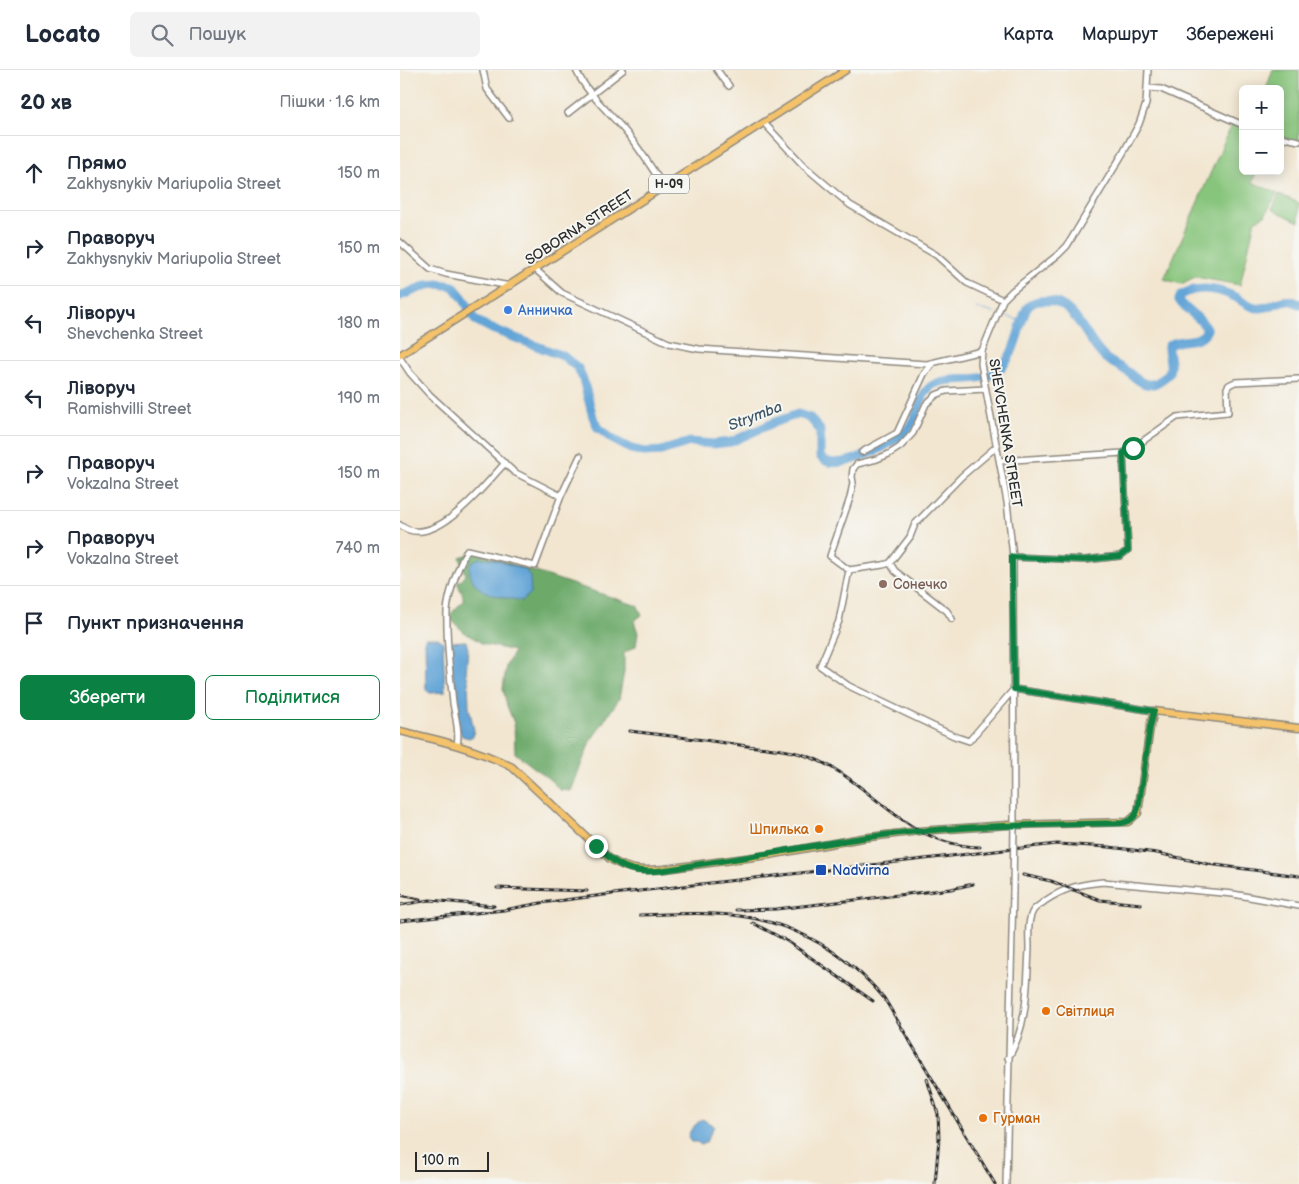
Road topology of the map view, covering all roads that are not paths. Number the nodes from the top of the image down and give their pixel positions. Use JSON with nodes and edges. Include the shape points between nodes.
{"nodes":[{"id":1,"x":483,"y":70,"type":"edge"},
{"id":2,"x":576,"y":70,"type":"edge"},
{"id":3,"x":623,"y":70,"type":"edge"},
{"id":4,"x":717,"y":70,"type":"edge"},
{"id":5,"x":846,"y":70,"type":"edge"},
{"id":6,"x":1148,"y":70,"type":"edge"},
{"id":7,"x":729,"y":86,"type":"dead end"},
{"id":8,"x":1148,"y":88,"type":"junction"},
{"id":9,"x":592,"y":94,"type":"junction"},
{"id":10,"x":568,"y":113,"type":"dead end"},
{"id":11,"x":509,"y":118,"type":"dead end"},
{"id":12,"x":1239,"y":122,"type":"edge"},
{"id":13,"x":764,"y":124,"type":"junction"},
{"id":14,"x":1284,"y":138,"type":"edge"},
{"id":15,"x":1299,"y":141,"type":"edge"},
{"id":16,"x":664,"y":187,"type":"junction"},
{"id":17,"x":400,"y":242,"type":"edge"},
{"id":18,"x":535,"y":269,"type":"junction"},
{"id":19,"x":510,"y":286,"type":"junction"},
{"id":20,"x":1003,"y":300,"type":"junction"},
{"id":21,"x":982,"y":351,"type":"junction"},
{"id":22,"x":400,"y":356,"type":"edge"},
{"id":23,"x":933,"y":362,"type":"junction"},
{"id":24,"x":1299,"y":379,"type":"edge"},
{"id":25,"x":985,"y":387,"type":"junction"},
{"id":26,"x":997,"y":446,"type":"junction"},
{"id":27,"x":862,"y":452,"type":"dead end"},
{"id":28,"x":1123,"y":453,"type":"junction"},
{"id":29,"x":580,"y":456,"type":"dead end"},
{"id":30,"x":1000,"y":461,"type":"junction"},
{"id":31,"x":505,"y":463,"type":"junction"},
{"id":32,"x":561,"y":496,"type":"junction"},
{"id":33,"x":400,"y":525,"type":"edge"},
{"id":34,"x":1012,"y":557,"type":"junction"},
{"id":35,"x":890,"y":563,"type":"junction"},
{"id":36,"x":849,"y":570,"type":"junction"},
{"id":37,"x":952,"y":619,"type":"dead end"},
{"id":38,"x":1014,"y":689,"type":"junction"},
{"id":39,"x":1154,"y":711,"type":"junction"},
{"id":40,"x":1299,"y":728,"type":"edge"},
{"id":41,"x":400,"y":731,"type":"edge"},
{"id":42,"x":457,"y":744,"type":"junction"},
{"id":43,"x":1299,"y":906,"type":"edge"},
{"id":44,"x":1008,"y":1058,"type":"junction"},
{"id":45,"x":1006,"y":1184,"type":"edge"}],
"edges":[{"from":1,"to":11,"type":"street","via":[[487,89]]},
{"from":2,"to":9,"type":"street"},
{"from":3,"to":9,"type":"street"},
{"from":4,"to":7,"type":"street"},
{"from":5,"to":13,"type":"main road","name":"SOBORNA STREET","number":"Н-09"},
{"from":6,"to":8,"type":"street","name":"SHEVCHENKA STREET"},
{"from":8,"to":12,"type":"street","via":[[1161,89]]},
{"from":8,"to":20,"type":"street","name":"SHEVCHENKA STREET","via":[[1139,124],[1067,246]]},
{"from":9,"to":10,"type":"street"},
{"from":9,"to":16,"type":"street","via":[[630,136]]},
{"from":13,"to":16,"type":"main road","name":"SOBORNA STREET","number":"Н-09"},
{"from":13,"to":20,"type":"street","via":[[804,166],[850,205],[936,256],[967,283]]},
{"from":14,"to":15,"type":"street"},
{"from":16,"to":18,"type":"main road","name":"SOBORNA STREET","number":"Н-09"},
{"from":17,"to":19,"type":"street","via":[[430,269]]},
{"from":18,"to":19,"type":"main road","name":"SOBORNA STREET","number":"Н-09"},
{"from":18,"to":23,"type":"street","via":[[562,293],[669,343],[699,349]]},
{"from":19,"to":22,"type":"main road","name":"SOBORNA STREET","number":"Н-09"},
{"from":20,"to":21,"type":"street","name":"SHEVCHENKA STREET"},
{"from":21,"to":23,"type":"street"},
{"from":21,"to":25,"type":"street","name":"SHEVCHENKA STREET"},
{"from":22,"to":31,"type":"street","via":[[430,395]]},
{"from":23,"to":27,"type":"street","via":[[924,374],[897,433]]},
{"from":24,"to":28,"type":"street","via":[[1235,382],[1227,388],[1228,412],[1177,417]]},
{"from":25,"to":26,"type":"street","name":"SHEVCHENKA STREET"},
{"from":25,"to":36,"type":"street","via":[[936,395],[926,404],[913,433],[900,447],[890,454],[857,464],[850,498],[830,556]]},
{"from":26,"to":30,"type":"street","name":"SHEVCHENKA STREET"},
{"from":26,"to":35,"type":"street","via":[[915,524]]},
{"from":28,"to":30,"type":"street"},
{"from":28,"to":34,"type":"street","via":[[1128,550],[1125,554],[1084,560]]},
{"from":29,"to":32,"type":"street"},
{"from":30,"to":34,"type":"street","name":"SHEVCHENKA STREET"},
{"from":31,"to":32,"type":"street","via":[[514,472]]},
{"from":31,"to":33,"type":"street","via":[[474,500],[436,526],[419,532]]},
{"from":32,"to":42,"type":"street","via":[[535,566],[467,550],[458,567],[447,610]]},
{"from":34,"to":38,"type":"street","name":"SHEVCHENKA STREET"},
{"from":35,"to":36,"type":"street"},
{"from":35,"to":37,"type":"street","via":[[895,571]]},
{"from":36,"to":38,"type":"street","via":[[839,621],[820,666],[849,686],[954,736],[969,740]]},
{"from":38,"to":39,"type":"street"},
{"from":38,"to":44,"type":"street","name":"SHEVCHENKA STREET","bridge":true,"via":[[1014,843]]},
{"from":39,"to":40,"type":"main road"},
{"from":39,"to":42,"type":"main road","via":[[1138,813],[1128,822],[928,830],[664,870],[634,870],[610,859],[512,767]]},
{"from":41,"to":42,"type":"main road"},
{"from":43,"to":44,"type":"street","via":[[1233,894],[1103,882],[1064,889],[1034,910],[1030,922],[1026,998],[1018,1037]]},
{"from":44,"to":45,"type":"street","name":"SHEVCHENKA STREET"}]}
